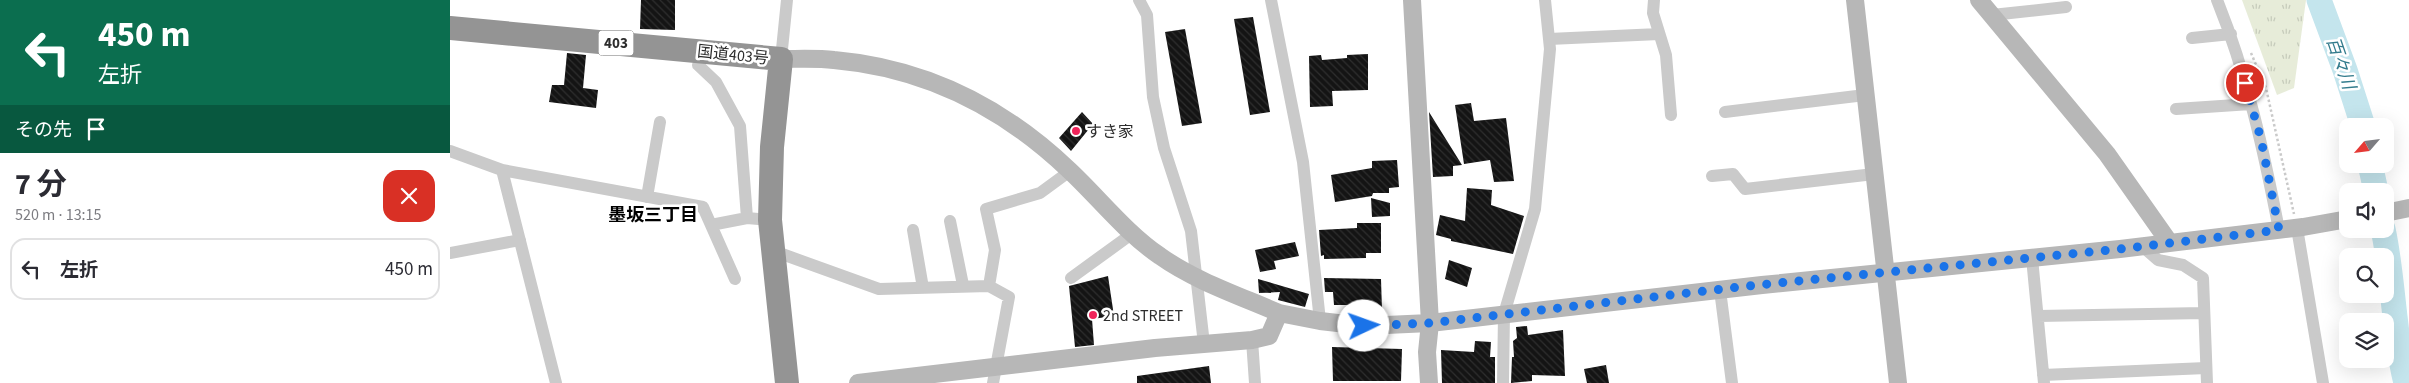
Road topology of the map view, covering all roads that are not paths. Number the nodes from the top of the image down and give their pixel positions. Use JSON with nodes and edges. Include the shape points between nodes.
{"nodes":[{"id":1,"x":787,"y":0,"type":"edge"},
{"id":2,"x":1139,"y":0,"type":"edge"},
{"id":3,"x":1271,"y":0,"type":"edge"},
{"id":4,"x":1412,"y":0,"type":"edge"},
{"id":5,"x":1545,"y":0,"type":"edge"},
{"id":6,"x":1654,"y":0,"type":"edge"},
{"id":7,"x":1855,"y":0,"type":"edge"},
{"id":8,"x":1980,"y":0,"type":"edge"},
{"id":9,"x":2217,"y":0,"type":"edge"},
{"id":10,"x":2066,"y":7,"type":"dead end"},
{"id":11,"x":1992,"y":15,"type":"junction"},
{"id":12,"x":450,"y":28,"type":"edge"},
{"id":13,"x":1659,"y":34,"type":"junction"},
{"id":14,"x":2231,"y":34,"type":"junction"},
{"id":15,"x":2192,"y":38,"type":"dead end"},
{"id":16,"x":1549,"y":39,"type":"junction"},
{"id":17,"x":781,"y":59,"type":"junction"},
{"id":18,"x":698,"y":65,"type":"dead end"},
{"id":19,"x":1865,"y":95,"type":"junction"},
{"id":20,"x":2251,"y":104,"type":"junction"},
{"id":21,"x":2176,"y":109,"type":"dead end"},
{"id":22,"x":1725,"y":112,"type":"dead end"},
{"id":23,"x":1671,"y":115,"type":"dead end"},
{"id":24,"x":660,"y":122,"type":"dead end"},
{"id":25,"x":450,"y":151,"type":"edge"},
{"id":26,"x":502,"y":170,"type":"junction"},
{"id":27,"x":1070,"y":171,"type":"junction"},
{"id":28,"x":1874,"y":174,"type":"junction"},
{"id":29,"x":1712,"y":176,"type":"dead end"},
{"id":30,"x":648,"y":197,"type":"junction"},
{"id":31,"x":2409,"y":208,"type":"edge"},
{"id":32,"x":2394,"y":211,"type":"edge"},
{"id":33,"x":758,"y":219,"type":"junction"},
{"id":34,"x":950,"y":221,"type":"dead end"},
{"id":35,"x":2339,"y":221,"type":"edge"},
{"id":36,"x":711,"y":225,"type":"junction"},
{"id":37,"x":2300,"y":228,"type":"junction"},
{"id":38,"x":913,"y":230,"type":"dead end"},
{"id":39,"x":2279,"y":230,"type":"junction"},
{"id":40,"x":1133,"y":233,"type":"junction"},
{"id":41,"x":520,"y":240,"type":"junction"},
{"id":42,"x":2169,"y":242,"type":"junction"},
{"id":43,"x":2142,"y":246,"type":"junction"},
{"id":44,"x":771,"y":250,"type":"junction"},
{"id":45,"x":450,"y":253,"type":"edge"},
{"id":46,"x":2032,"y":258,"type":"junction"},
{"id":47,"x":1884,"y":273,"type":"junction"},
{"id":48,"x":1196,"y":276,"type":"junction"},
{"id":49,"x":1071,"y":278,"type":"dead end"},
{"id":50,"x":735,"y":279,"type":"dead end"},
{"id":51,"x":963,"y":285,"type":"junction"},
{"id":52,"x":989,"y":286,"type":"junction"},
{"id":53,"x":923,"y":288,"type":"junction"},
{"id":54,"x":1720,"y":290,"type":"junction"},
{"id":55,"x":1280,"y":313,"type":"junction"},
{"id":56,"x":2204,"y":313,"type":"junction"},
{"id":57,"x":1504,"y":314,"type":"junction"},
{"id":58,"x":2038,"y":316,"type":"junction"},
{"id":59,"x":1320,"y":321,"type":"junction"},
{"id":60,"x":1430,"y":323,"type":"junction"},
{"id":61,"x":1252,"y":340,"type":"junction"},
{"id":62,"x":1204,"y":344,"type":"junction"},
{"id":63,"x":2206,"y":368,"type":"junction"},
{"id":64,"x":994,"y":374,"type":"edge"},
{"id":65,"x":2043,"y":379,"type":"edge"},
{"id":66,"x":903,"y":380,"type":"edge"},
{"id":67,"x":556,"y":383,"type":"edge"},
{"id":68,"x":787,"y":383,"type":"edge"},
{"id":69,"x":858,"y":383,"type":"edge"},
{"id":70,"x":1255,"y":383,"type":"edge"},
{"id":71,"x":1429,"y":383,"type":"edge"},
{"id":72,"x":1502,"y":383,"type":"edge"},
{"id":73,"x":1732,"y":383,"type":"edge"},
{"id":74,"x":1898,"y":383,"type":"edge"},
{"id":75,"x":2207,"y":383,"type":"edge"},
{"id":76,"x":2323,"y":383,"type":"edge"}],
"edges":[{"from":1,"to":17,"type":"street"},
{"from":2,"to":48,"type":"street","via":[[1147,15],[1153,97],[1168,164],[1191,231]]},
{"from":3,"to":59,"type":"street","via":[[1303,162]]},
{"from":4,"to":60,"type":"street"},
{"from":5,"to":16,"type":"street"},
{"from":6,"to":13,"type":"street","via":[[1653,13]]},
{"from":7,"to":19,"type":"street"},
{"from":8,"to":11,"type":"street"},
{"from":9,"to":14,"type":"street"},
{"from":10,"to":11,"type":"street"},
{"from":11,"to":42,"type":"street","via":[[2107,154]]},
{"from":12,"to":17,"type":"highway","name":"国道403号","number":"403"},
{"from":13,"to":16,"type":"street"},
{"from":13,"to":23,"type":"street","via":[[1666,55]]},
{"from":14,"to":15,"type":"street"},
{"from":14,"to":20,"type":"street"},
{"from":16,"to":57,"type":"street","via":[[1535,209]]},
{"from":17,"to":27,"type":"street","via":[[842,61],[928,80],[964,94],[1001,116],[1039,142]]},
{"from":17,"to":33,"type":"highway","name":"国道403号","via":[[772,148]]},
{"from":18,"to":33,"type":"street","via":[[716,82],[740,126]]},
{"from":19,"to":22,"type":"street"},
{"from":19,"to":28,"type":"street"},
{"from":20,"to":21,"type":"street"},
{"from":20,"to":39,"type":"street"},
{"from":24,"to":30,"type":"street"},
{"from":25,"to":26,"type":"street"},
{"from":26,"to":30,"type":"street"},
{"from":26,"to":41,"type":"street"},
{"from":27,"to":40,"type":"street"},
{"from":27,"to":52,"type":"street","via":[[1040,193],[986,209],[995,250]]},
{"from":28,"to":29,"type":"street","via":[[1745,189],[1733,174]]},
{"from":28,"to":47,"type":"street"},
{"from":30,"to":36,"type":"street","via":[[703,207]]},
{"from":31,"to":32,"type":"street"},
{"from":33,"to":36,"type":"street"},
{"from":33,"to":44,"type":"highway","name":"国道403号"},
{"from":34,"to":51,"type":"street"},
{"from":35,"to":37,"type":"street"},
{"from":36,"to":50,"type":"street"},
{"from":37,"to":39,"type":"street"},
{"from":37,"to":76,"type":"street"},
{"from":38,"to":53,"type":"street"},
{"from":39,"to":42,"type":"street"},
{"from":40,"to":48,"type":"street","via":[[1160,256]]},
{"from":40,"to":49,"type":"street"},
{"from":41,"to":45,"type":"street"},
{"from":41,"to":67,"type":"street"},
{"from":42,"to":43,"type":"street"},
{"from":43,"to":46,"type":"street"},
{"from":43,"to":56,"type":"street","via":[[2158,260],[2183,264],[2203,278]]},
{"from":44,"to":53,"type":"street","via":[[879,289]]},
{"from":44,"to":68,"type":"highway","name":"国道403号"},
{"from":46,"to":47,"type":"street"},
{"from":46,"to":58,"type":"street"},
{"from":47,"to":54,"type":"street"},
{"from":47,"to":74,"type":"street"},
{"from":48,"to":55,"type":"street"},
{"from":48,"to":62,"type":"street"},
{"from":51,"to":52,"type":"street"},
{"from":51,"to":53,"type":"street"},
{"from":52,"to":64,"type":"street","via":[[1009,297]]},
{"from":54,"to":57,"type":"street"},
{"from":54,"to":73,"type":"street"},
{"from":55,"to":59,"type":"street"},
{"from":55,"to":61,"type":"street","via":[[1269,336]]},
{"from":56,"to":58,"type":"street"},
{"from":56,"to":63,"type":"street"},
{"from":57,"to":60,"type":"street"},
{"from":57,"to":72,"type":"street"},
{"from":58,"to":65,"type":"street"},
{"from":59,"to":60,"type":"street","via":[[1364,326]]},
{"from":60,"to":71,"type":"street"},
{"from":61,"to":62,"type":"street"},
{"from":61,"to":70,"type":"street"},
{"from":62,"to":64,"type":"street"},
{"from":63,"to":65,"type":"street"},
{"from":63,"to":75,"type":"street"},
{"from":64,"to":66,"type":"street"},
{"from":66,"to":69,"type":"street"}]}
